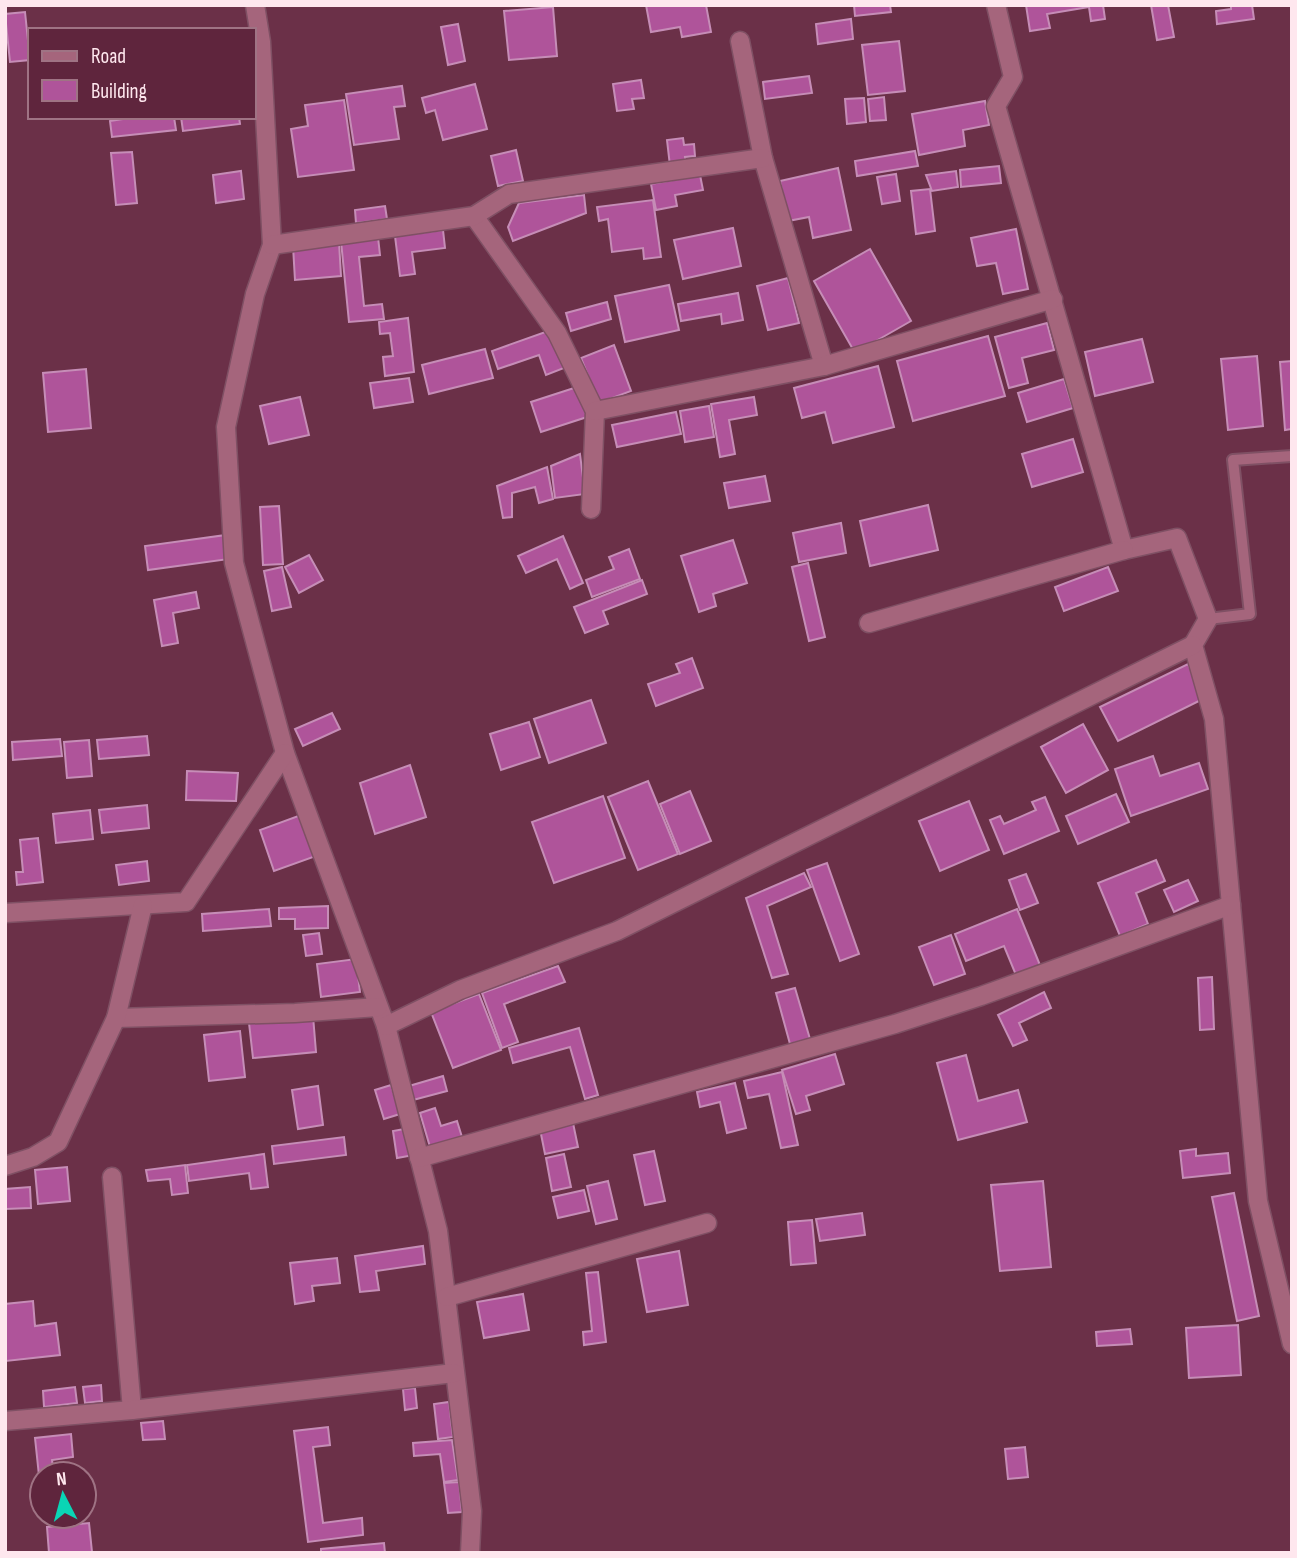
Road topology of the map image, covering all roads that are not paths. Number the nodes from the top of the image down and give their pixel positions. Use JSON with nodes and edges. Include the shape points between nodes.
{"nodes":[{"id":1,"x":255,"y":5,"type":"edge"},
{"id":2,"x":996,"y":5,"type":"edge"},
{"id":3,"x":740,"y":41,"type":"dead end"},
{"id":4,"x":763,"y":158,"type":"junction"},
{"id":5,"x":474,"y":216,"type":"junction"},
{"id":6,"x":272,"y":245,"type":"junction"},
{"id":7,"x":1053,"y":299,"type":"junction"},
{"id":8,"x":824,"y":366,"type":"junction"},
{"id":9,"x":595,"y":411,"type":"junction"},
{"id":10,"x":1292,"y":456,"type":"edge"},
{"id":11,"x":591,"y":509,"type":"dead end"},
{"id":12,"x":1124,"y":550,"type":"junction"},
{"id":13,"x":1208,"y":619,"type":"junction"},
{"id":14,"x":869,"y":623,"type":"dead end"},
{"id":15,"x":1193,"y":645,"type":"junction"},
{"id":16,"x":285,"y":753,"type":"junction"},
{"id":17,"x":144,"y":905,"type":"junction"},
{"id":18,"x":1231,"y":905,"type":"junction"},
{"id":19,"x":5,"y":913,"type":"edge"},
{"id":20,"x":378,"y":1007,"type":"junction"},
{"id":21,"x":116,"y":1018,"type":"junction"},
{"id":22,"x":386,"y":1026,"type":"junction"},
{"id":23,"x":419,"y":1158,"type":"junction"},
{"id":24,"x":5,"y":1166,"type":"edge"},
{"id":25,"x":112,"y":1177,"type":"dead end"},
{"id":26,"x":707,"y":1223,"type":"dead end"},
{"id":27,"x":447,"y":1297,"type":"junction"},
{"id":28,"x":1292,"y":1344,"type":"edge"},
{"id":29,"x":454,"y":1373,"type":"junction"},
{"id":30,"x":132,"y":1410,"type":"junction"},
{"id":31,"x":5,"y":1421,"type":"edge"},
{"id":32,"x":470,"y":1553,"type":"edge"}],
"edges":[{"from":1,"to":6,"type":"street"},
{"from":2,"to":7,"type":"street","via":[[1013,77],[996,106]]},
{"from":3,"to":4,"type":"street"},
{"from":4,"to":5,"type":"street","via":[[509,194]]},
{"from":4,"to":8,"type":"street"},
{"from":5,"to":6,"type":"street"},
{"from":5,"to":9,"type":"street","via":[[557,333]]},
{"from":6,"to":16,"type":"street","via":[[255,294],[226,426],[234,563]]},
{"from":7,"to":8,"type":"street"},
{"from":7,"to":12,"type":"street"},
{"from":8,"to":9,"type":"street"},
{"from":9,"to":11,"type":"street"},
{"from":10,"to":13,"type":"lane","via":[[1233,460],[1250,614]]},
{"from":12,"to":13,"type":"street","via":[[1177,538]]},
{"from":12,"to":14,"type":"street"},
{"from":13,"to":15,"type":"street"},
{"from":15,"to":18,"type":"street","via":[[1214,719]]},
{"from":15,"to":22,"type":"street","via":[[617,931],[460,990]]},
{"from":16,"to":17,"type":"street","via":[[187,902]]},
{"from":16,"to":20,"type":"street"},
{"from":17,"to":19,"type":"street"},
{"from":17,"to":21,"type":"street"},
{"from":18,"to":23,"type":"street","via":[[895,1024]]},
{"from":18,"to":28,"type":"street","via":[[1258,1201]]},
{"from":20,"to":21,"type":"street"},
{"from":20,"to":22,"type":"street"},
{"from":21,"to":24,"type":"street","via":[[58,1142]]},
{"from":22,"to":23,"type":"street"},
{"from":23,"to":27,"type":"street","via":[[438,1231]]},
{"from":25,"to":30,"type":"street"},
{"from":26,"to":27,"type":"street"},
{"from":27,"to":29,"type":"street"},
{"from":29,"to":30,"type":"street"},
{"from":29,"to":32,"type":"street","via":[[472,1511]]},
{"from":30,"to":31,"type":"street"}]}
